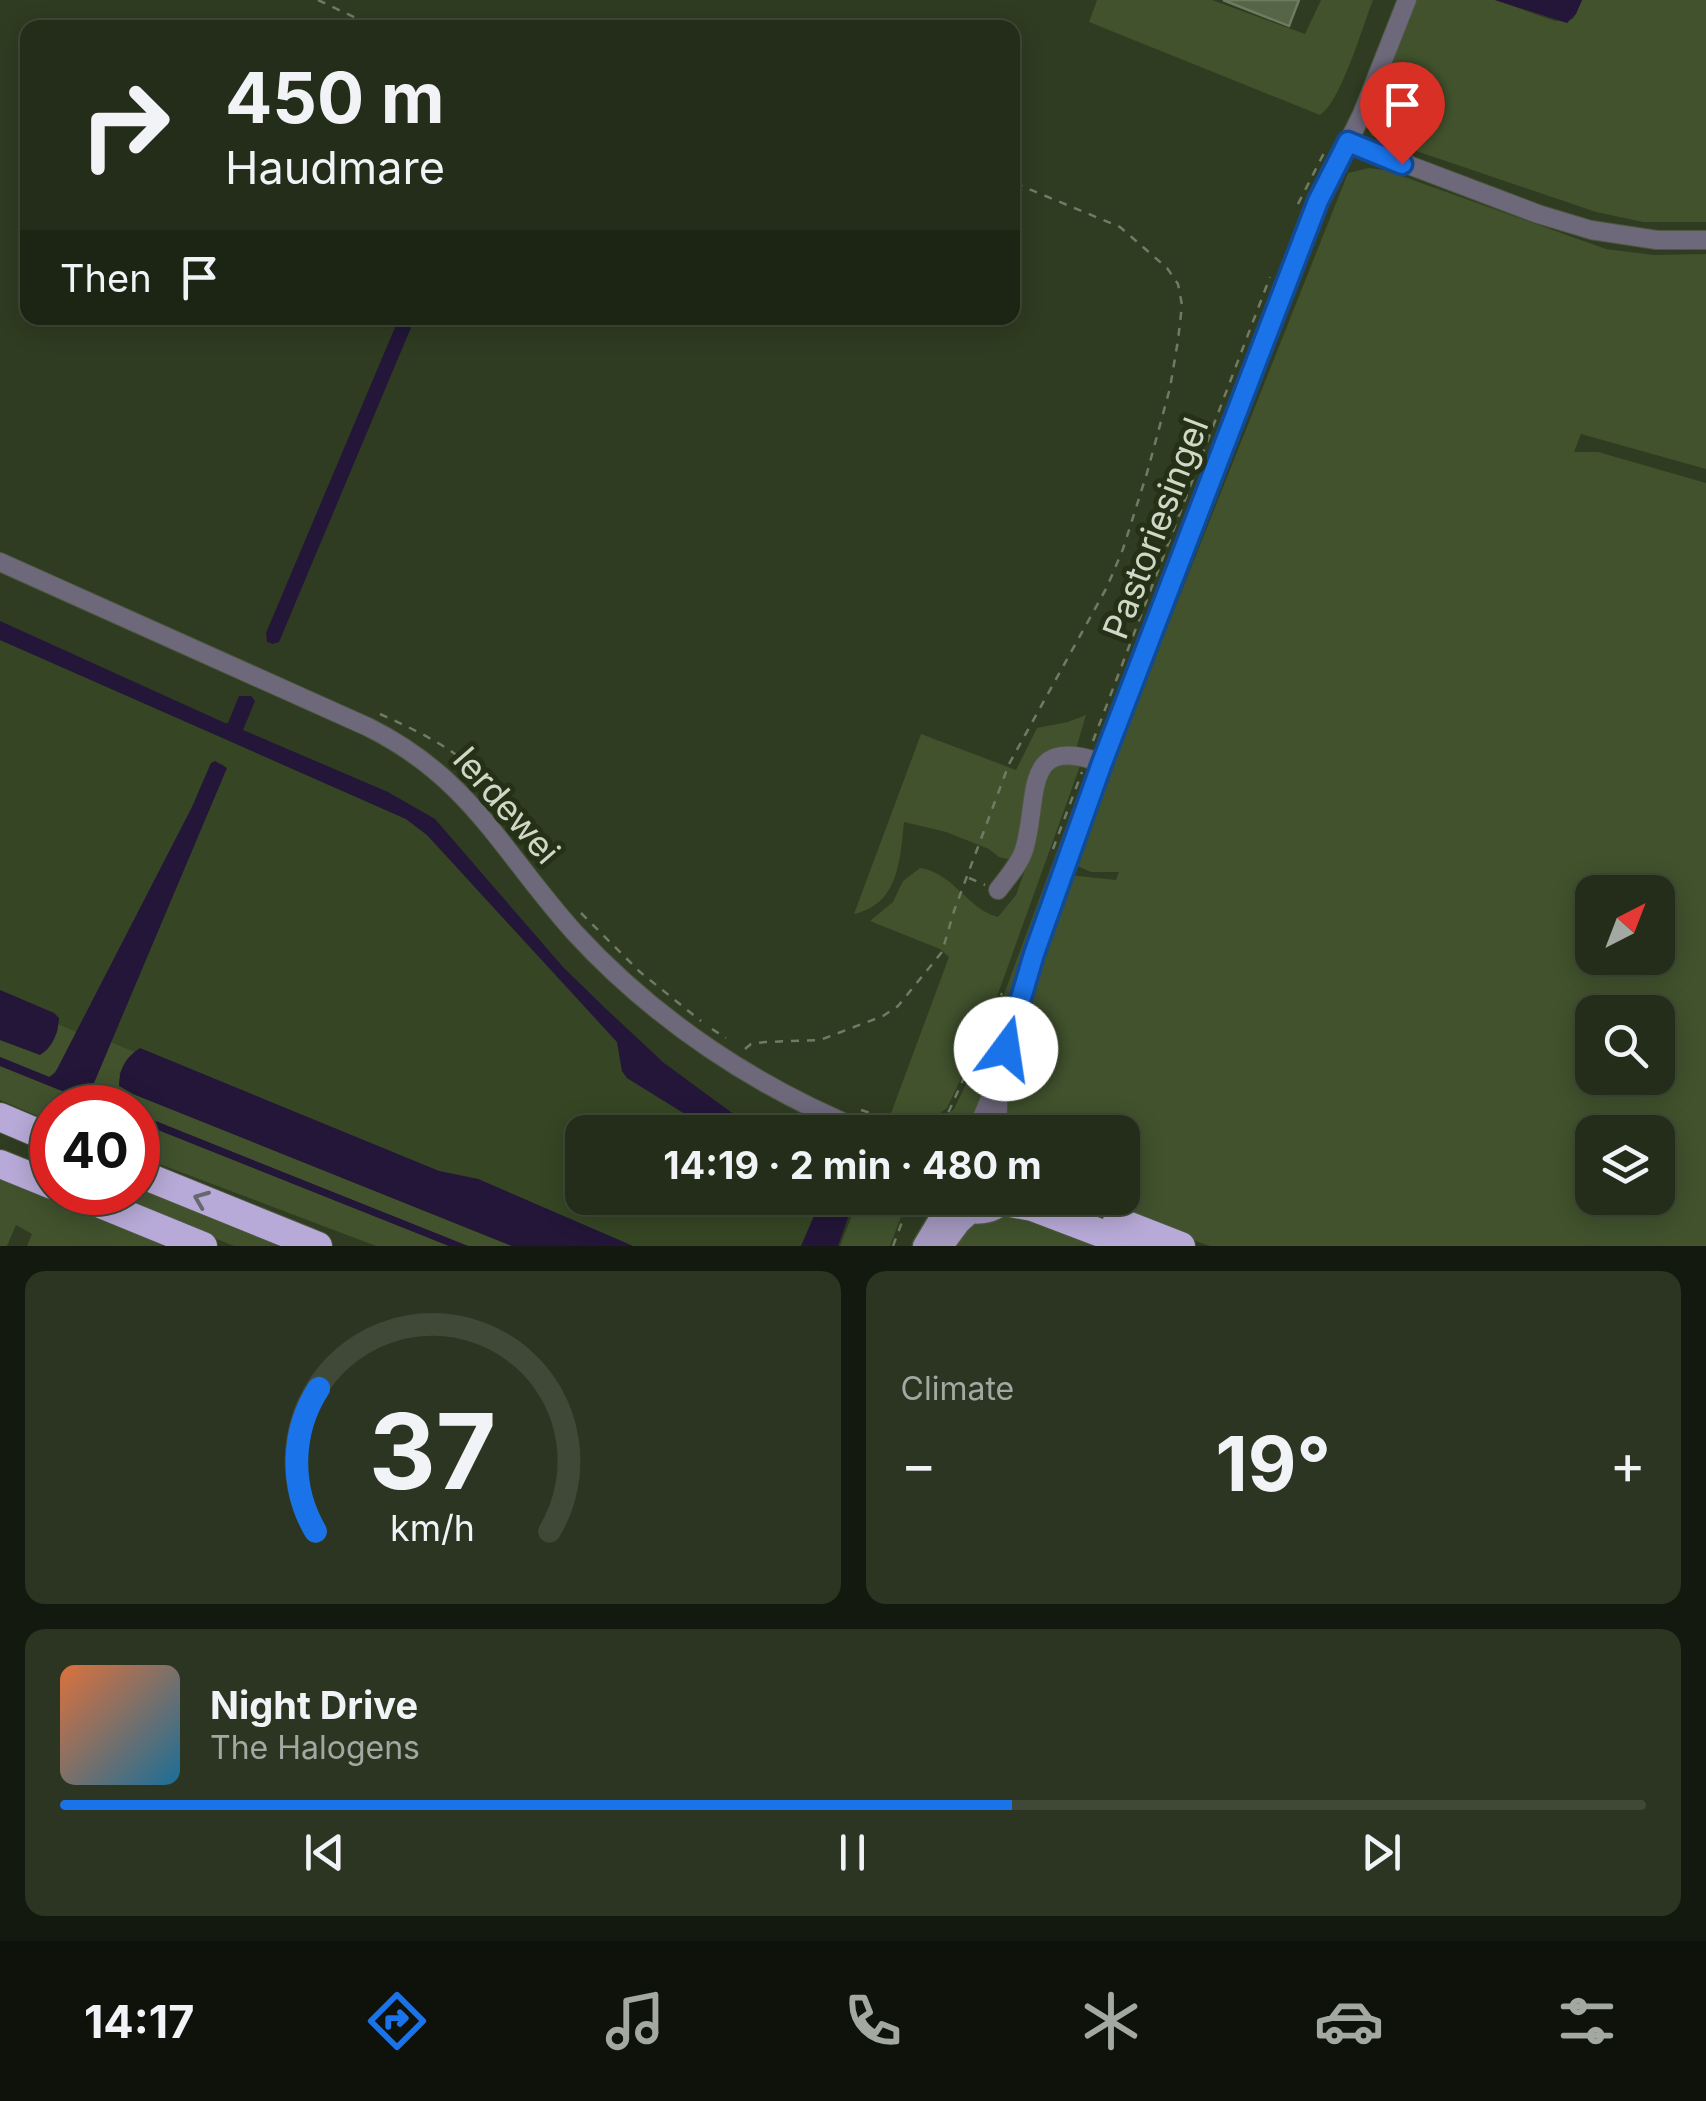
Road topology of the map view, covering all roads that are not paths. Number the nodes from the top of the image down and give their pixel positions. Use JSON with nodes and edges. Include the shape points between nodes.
{"nodes":[{"id":1,"x":1407,"y":0,"type":"edge"},
{"id":2,"x":1338,"y":143,"type":"junction"},
{"id":3,"x":1706,"y":240,"type":"edge"},
{"id":4,"x":0,"y":562,"type":"edge"},
{"id":5,"x":1095,"y":761,"type":"junction"},
{"id":6,"x":998,"y":890,"type":"dead end"},
{"id":7,"x":997,"y":1091,"type":"junction"},
{"id":8,"x":829,"y":1115,"type":"edge"},
{"id":9,"x":983,"y":1115,"type":"edge"},
{"id":10,"x":999,"y":1115,"type":"edge"},
{"id":11,"x":0,"y":1117,"type":"edge"},
{"id":12,"x":30,"y":1130,"type":"edge"},
{"id":13,"x":0,"y":1164,"type":"edge"},
{"id":14,"x":30,"y":1176,"type":"edge"},
{"id":15,"x":160,"y":1182,"type":"edge"},
{"id":16,"x":128,"y":1215,"type":"edge"},
{"id":17,"x":942,"y":1215,"type":"edge"},
{"id":18,"x":967,"y":1215,"type":"edge"},
{"id":19,"x":1053,"y":1215,"type":"edge"},
{"id":20,"x":1102,"y":1215,"type":"edge"},
{"id":21,"x":204,"y":1246,"type":"edge"},
{"id":22,"x":318,"y":1246,"type":"edge"},
{"id":23,"x":924,"y":1246,"type":"edge"},
{"id":24,"x":942,"y":1246,"type":"edge"},
{"id":25,"x":1135,"y":1246,"type":"edge"},
{"id":26,"x":1181,"y":1246,"type":"edge"}],
"edges":[{"from":1,"to":2,"type":"street","name":"Pastoriesingel"},
{"from":2,"to":3,"type":"street","via":[[1591,230]]},
{"from":2,"to":5,"type":"street","name":"Pastoriesingel"},
{"from":4,"to":8,"type":"street","name":"Ierdewei","via":[[408,749],[461,792],[573,930],[642,996],[734,1065]]},
{"from":5,"to":6,"type":"street","via":[[1058,755],[1047,761],[1023,852]]},
{"from":5,"to":7,"type":"street","name":"Pastoriesingel"},
{"from":7,"to":9,"type":"street","name":"Pastoriesingel"},
{"from":7,"to":10,"type":"street","name":"Pastoriesingel"},
{"from":11,"to":12,"type":"highway"},
{"from":13,"to":14,"type":"highway"},
{"from":22,"to":15,"type":"highway","one_way":true},
{"from":16,"to":21,"type":"highway"},
{"from":17,"to":23,"type":"main road"},
{"from":18,"to":24,"type":"main road"},
{"from":19,"to":25,"type":"highway"},
{"from":20,"to":26,"type":"highway"}]}
